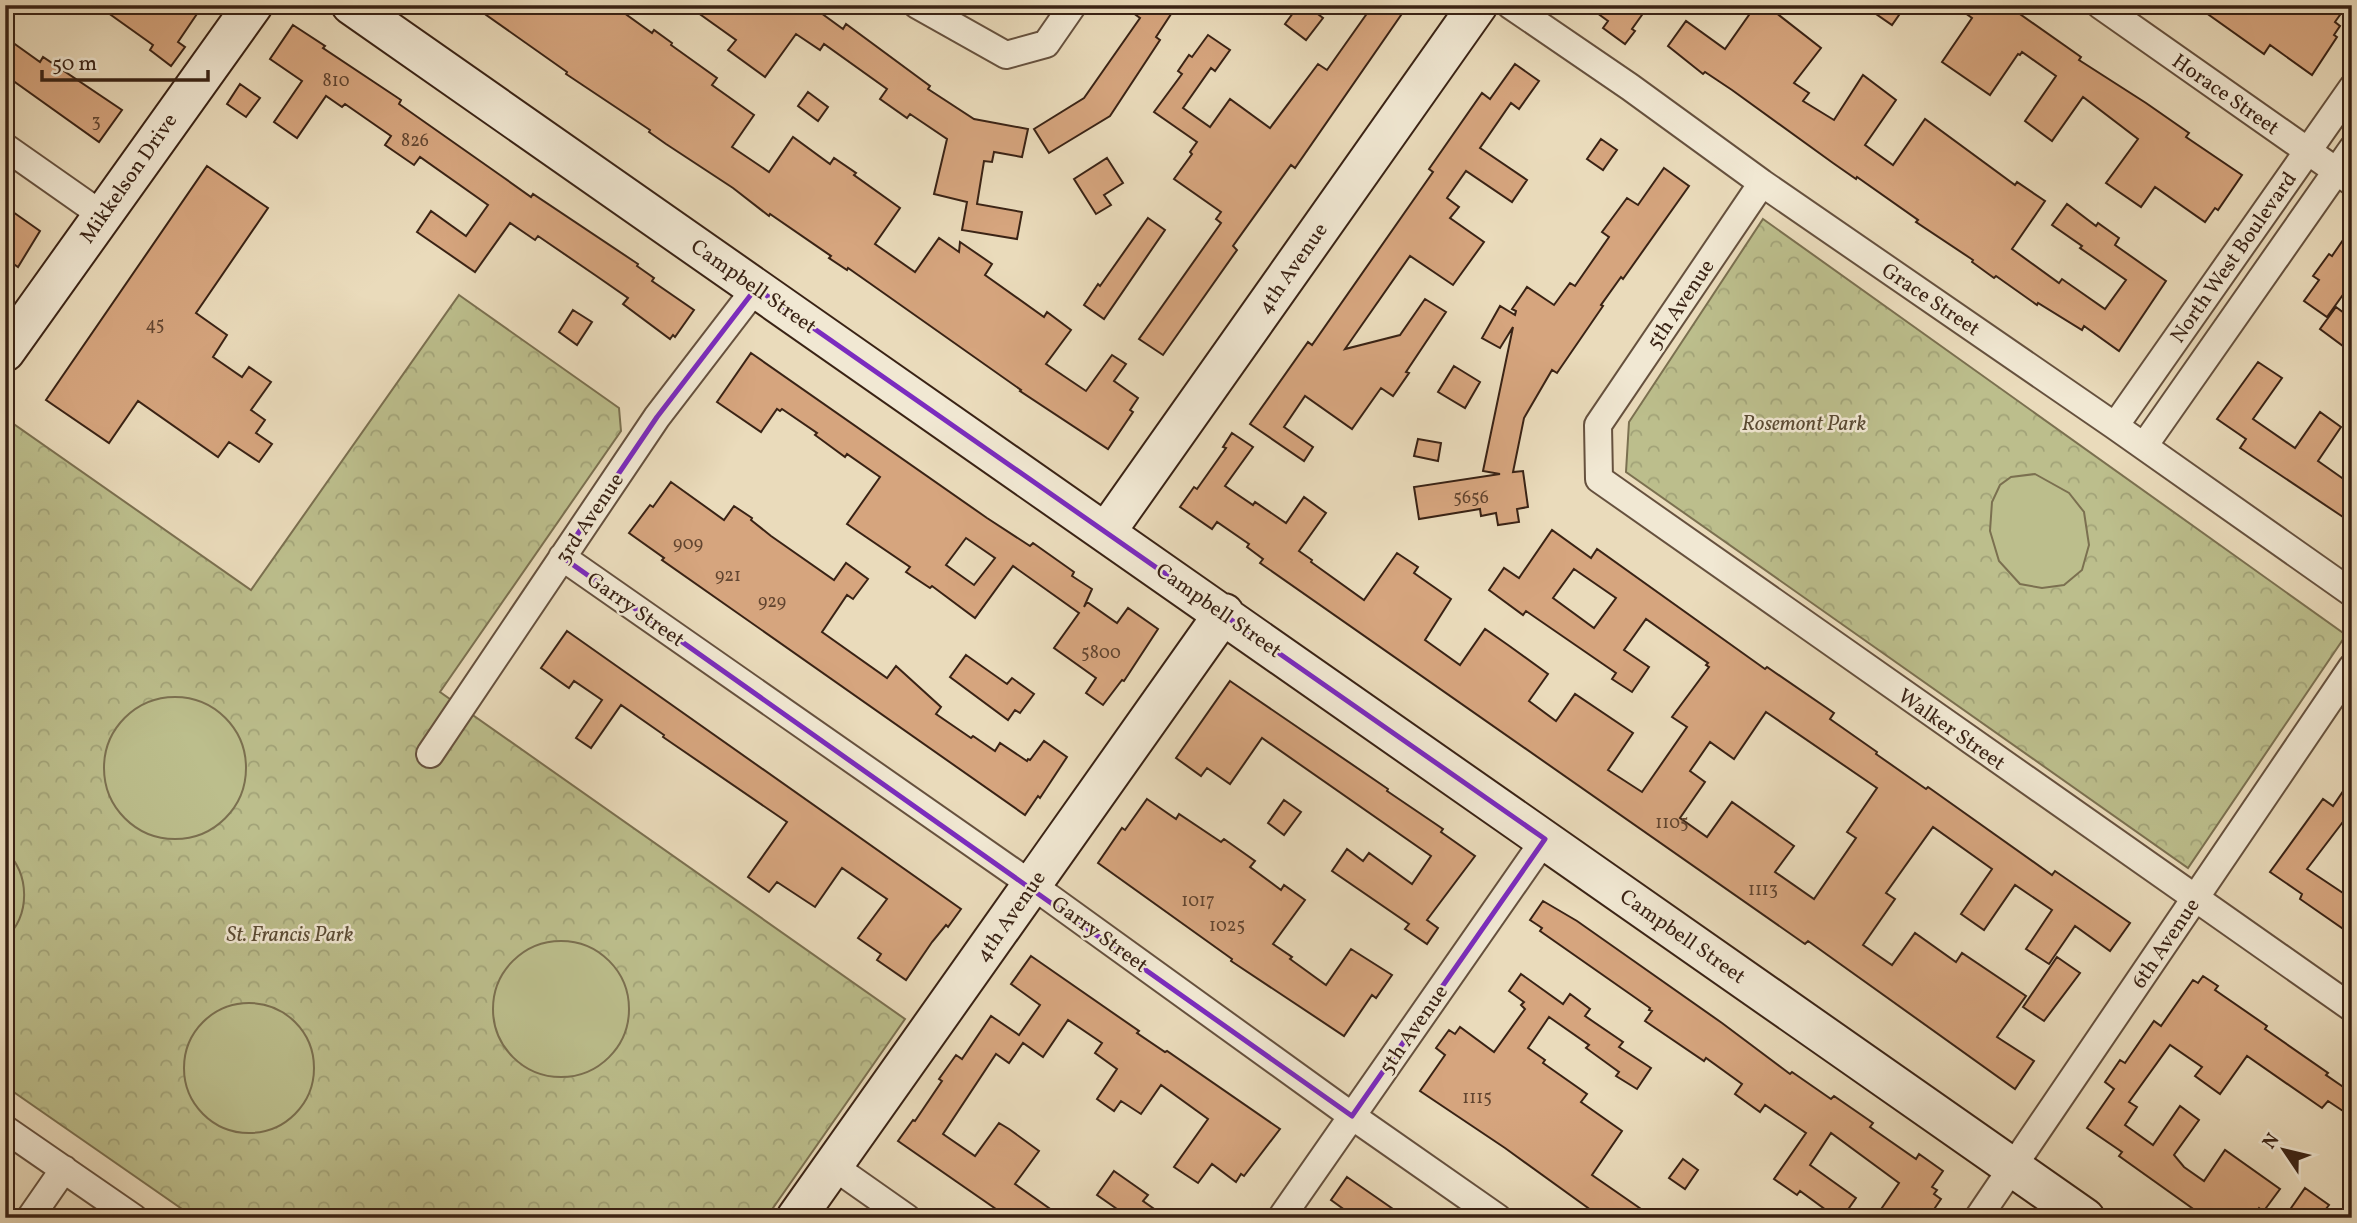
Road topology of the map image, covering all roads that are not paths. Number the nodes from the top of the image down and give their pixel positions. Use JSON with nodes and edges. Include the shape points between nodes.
{"nodes":[{"id":1,"x":253,"y":5,"type":"edge"},
{"id":2,"x":351,"y":5,"type":"edge"},
{"id":3,"x":917,"y":5,"type":"edge"},
{"id":4,"x":1073,"y":5,"type":"edge"},
{"id":5,"x":1478,"y":5,"type":"edge"},
{"id":6,"x":1510,"y":5,"type":"edge"},
{"id":7,"x":2100,"y":5,"type":"edge"},
{"id":8,"x":2352,"y":88,"type":"edge"},
{"id":9,"x":5,"y":147,"type":"edge"},
{"id":10,"x":2352,"y":149,"type":"edge"},
{"id":11,"x":2307,"y":151,"type":"junction"},
{"id":12,"x":2344,"y":177,"type":"edge"},
{"id":13,"x":1762,"y":183,"type":"junction"},
{"id":14,"x":102,"y":215,"type":"junction"},
{"id":15,"x":756,"y":288,"type":"junction"},
{"id":16,"x":5,"y":352,"type":"edge"},
{"id":17,"x":1598,"y":425,"type":"joint"},
{"id":18,"x":2115,"y":426,"type":"junction"},
{"id":19,"x":2144,"y":446,"type":"junction"},
{"id":20,"x":1107,"y":532,"type":"junction"},
{"id":21,"x":562,"y":557,"type":"junction"},
{"id":22,"x":2352,"y":593,"type":"edge"},
{"id":23,"x":1224,"y":613,"type":"junction"},
{"id":24,"x":2352,"y":667,"type":"edge"},
{"id":25,"x":430,"y":754,"type":"dead end"},
{"id":26,"x":1545,"y":839,"type":"junction"},
{"id":27,"x":1032,"y":885,"type":"junction"},
{"id":28,"x":2194,"y":899,"type":"junction"},
{"id":29,"x":2352,"y":1008,"type":"edge"},
{"id":30,"x":1352,"y":1116,"type":"junction"},
{"id":31,"x":5,"y":1129,"type":"edge"},
{"id":32,"x":833,"y":1166,"type":"junction"},
{"id":33,"x":2013,"y":1168,"type":"junction"},
{"id":34,"x":64,"y":1169,"type":"junction"},
{"id":35,"x":30,"y":1218,"type":"edge"},
{"id":36,"x":134,"y":1218,"type":"edge"},
{"id":37,"x":796,"y":1218,"type":"edge"},
{"id":38,"x":907,"y":1218,"type":"edge"},
{"id":39,"x":1281,"y":1218,"type":"edge"},
{"id":40,"x":1498,"y":1218,"type":"edge"},
{"id":41,"x":1978,"y":1218,"type":"edge"},
{"id":42,"x":2085,"y":1218,"type":"edge"}],
"edges":[{"from":1,"to":14,"type":"street","name":"Mikkelson Drive"},
{"from":2,"to":15,"type":"street","name":"Campbell Street"},
{"from":3,"to":4,"type":"street","via":[[1006,55],[1046,44]]},
{"from":5,"to":20,"type":"street","name":"4th Avenue"},
{"from":6,"to":13,"type":"street","name":"Grace Street"},
{"from":7,"to":11,"type":"street","name":"Horace Street"},
{"from":8,"to":11,"type":"street","name":"North West Boulevard"},
{"from":9,"to":14,"type":"street"},
{"from":10,"to":12,"type":"street","name":"North West Boulevard"},
{"from":11,"to":12,"type":"street","name":"Horace Street"},
{"from":11,"to":18,"type":"street","name":"North West Boulevard"},
{"from":12,"to":19,"type":"street","name":"North West Boulevard"},
{"from":13,"to":17,"type":"street","name":"5th Avenue"},
{"from":13,"to":18,"type":"street","name":"Grace Street"},
{"from":14,"to":16,"type":"street","name":"Mikkelson Drive"},
{"from":15,"to":20,"type":"street","name":"Campbell Street"},
{"from":15,"to":21,"type":"street","name":"3rd Avenue","via":[[657,417]]},
{"from":17,"to":28,"type":"street","name":"Walker Street","via":[[1599,479]]},
{"from":18,"to":19,"type":"street","name":"Grace Street"},
{"from":19,"to":22,"type":"street","name":"Grace Street"},
{"from":20,"to":23,"type":"street","name":"Campbell Street"},
{"from":21,"to":25,"type":"street","name":"3rd Avenue"},
{"from":21,"to":27,"type":"street","name":"Garry Street"},
{"from":23,"to":26,"type":"street","name":"Campbell Street"},
{"from":23,"to":27,"type":"street","name":"4th Avenue"},
{"from":24,"to":28,"type":"street","name":"6th Avenue"},
{"from":26,"to":30,"type":"street","name":"5th Avenue"},
{"from":26,"to":33,"type":"street","name":"Campbell Street"},
{"from":27,"to":30,"type":"street","name":"Garry Street"},
{"from":27,"to":32,"type":"street","name":"4th Avenue"},
{"from":28,"to":29,"type":"street","name":"Walker Street"},
{"from":28,"to":33,"type":"street","name":"6th Avenue"},
{"from":30,"to":39,"type":"street","name":"5th Avenue"},
{"from":30,"to":40,"type":"street","name":"Garry Street"},
{"from":31,"to":34,"type":"street"},
{"from":32,"to":37,"type":"street","name":"4th Avenue"},
{"from":32,"to":38,"type":"street"},
{"from":33,"to":41,"type":"street","name":"6th Avenue"},
{"from":33,"to":42,"type":"street","name":"Campbell Street"},
{"from":34,"to":35,"type":"street"},
{"from":34,"to":36,"type":"street"}]}
